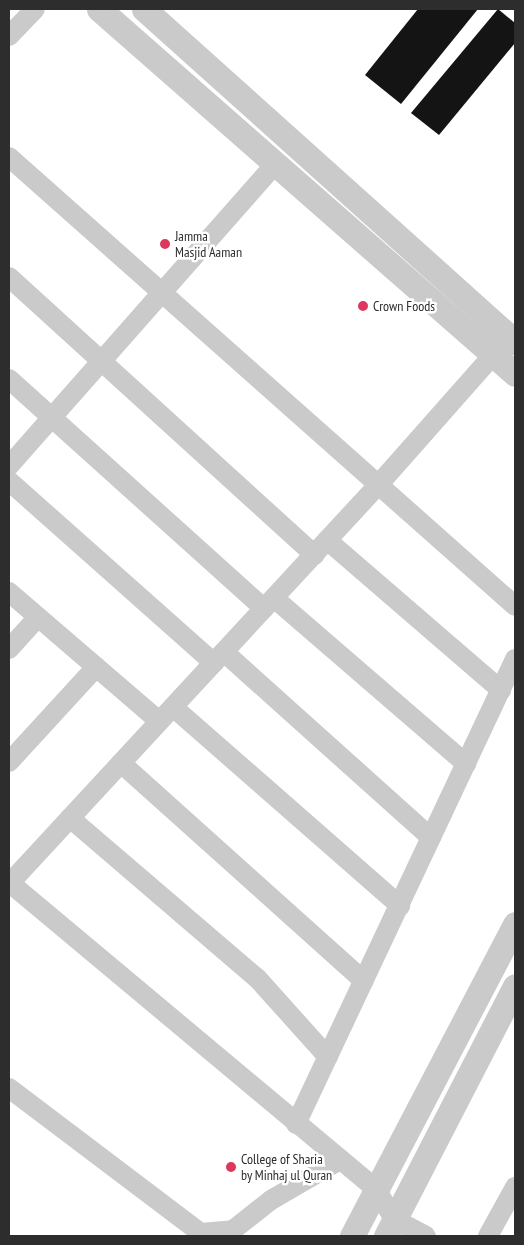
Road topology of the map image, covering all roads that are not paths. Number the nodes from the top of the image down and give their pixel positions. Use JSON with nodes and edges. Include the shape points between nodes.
{"nodes":[{"id":1,"x":34,"y":9,"type":"edge"},
{"id":2,"x":99,"y":9,"type":"edge"},
{"id":3,"x":144,"y":9,"type":"edge"},
{"id":4,"x":9,"y":36,"type":"edge"},
{"id":5,"x":9,"y":157,"type":"edge"},
{"id":6,"x":274,"y":164,"type":"junction"},
{"id":7,"x":9,"y":277,"type":"edge"},
{"id":8,"x":163,"y":290,"type":"junction"},
{"id":9,"x":515,"y":342,"type":"edge"},
{"id":10,"x":493,"y":355,"type":"junction"},
{"id":11,"x":102,"y":360,"type":"junction"},
{"id":12,"x":515,"y":374,"type":"edge"},
{"id":13,"x":9,"y":379,"type":"edge"},
{"id":14,"x":52,"y":417,"type":"junction"},
{"id":15,"x":9,"y":466,"type":"edge"},
{"id":16,"x":9,"y":481,"type":"edge"},
{"id":17,"x":379,"y":484,"type":"junction"},
{"id":18,"x":327,"y":540,"type":"junction"},
{"id":19,"x":314,"y":555,"type":"junction"},
{"id":20,"x":9,"y":592,"type":"edge"},
{"id":21,"x":269,"y":604,"type":"junction"},
{"id":22,"x":515,"y":606,"type":"edge"},
{"id":23,"x":38,"y":617,"type":"junction"},
{"id":24,"x":9,"y":649,"type":"edge"},
{"id":25,"x":219,"y":657,"type":"junction"},
{"id":26,"x":515,"y":659,"type":"edge"},
{"id":27,"x":96,"y":667,"type":"junction"},
{"id":28,"x":501,"y":690,"type":"junction"},
{"id":29,"x":166,"y":714,"type":"junction"},
{"id":30,"x":9,"y":762,"type":"edge"},
{"id":31,"x":121,"y":763,"type":"junction"},
{"id":32,"x":466,"y":764,"type":"junction"},
{"id":33,"x":70,"y":818,"type":"junction"},
{"id":34,"x":432,"y":838,"type":"junction"},
{"id":35,"x":10,"y":883,"type":"edge"},
{"id":36,"x":400,"y":906,"type":"junction"},
{"id":37,"x":515,"y":924,"type":"edge"},
{"id":38,"x":364,"y":980,"type":"junction"},
{"id":39,"x":515,"y":986,"type":"edge"},
{"id":40,"x":328,"y":1057,"type":"junction"},
{"id":41,"x":9,"y":1088,"type":"edge"},
{"id":42,"x":296,"y":1124,"type":"junction"},
{"id":43,"x":340,"y":1160,"type":"junction"},
{"id":44,"x":515,"y":1187,"type":"edge"},
{"id":45,"x":376,"y":1190,"type":"junction"},
{"id":46,"x":390,"y":1228,"type":"edge"},
{"id":47,"x":232,"y":1233,"type":"edge"},
{"id":48,"x":352,"y":1236,"type":"edge"},
{"id":49,"x":426,"y":1236,"type":"edge"},
{"id":50,"x":488,"y":1236,"type":"edge"}],
"edges":[{"from":1,"to":4,"type":"street"},
{"from":2,"to":6,"type":"street"},
{"from":3,"to":9,"type":"street"},
{"from":5,"to":8,"type":"street"},
{"from":6,"to":8,"type":"street"},
{"from":6,"to":10,"type":"street"},
{"from":7,"to":11,"type":"street"},
{"from":8,"to":11,"type":"street"},
{"from":8,"to":17,"type":"street"},
{"from":10,"to":12,"type":"street"},
{"from":10,"to":17,"type":"street"},
{"from":11,"to":14,"type":"street"},
{"from":11,"to":19,"type":"street"},
{"from":13,"to":14,"type":"street"},
{"from":14,"to":15,"type":"street"},
{"from":14,"to":21,"type":"street"},
{"from":16,"to":25,"type":"street"},
{"from":17,"to":18,"type":"street"},
{"from":17,"to":22,"type":"street"},
{"from":18,"to":19,"type":"street"},
{"from":18,"to":28,"type":"street"},
{"from":19,"to":21,"type":"street"},
{"from":20,"to":23,"type":"street"},
{"from":21,"to":25,"type":"street"},
{"from":21,"to":32,"type":"street"},
{"from":23,"to":24,"type":"street"},
{"from":23,"to":27,"type":"street"},
{"from":25,"to":29,"type":"street"},
{"from":25,"to":34,"type":"street"},
{"from":26,"to":28,"type":"street"},
{"from":27,"to":29,"type":"street"},
{"from":27,"to":30,"type":"street"},
{"from":28,"to":32,"type":"street"},
{"from":29,"to":31,"type":"street"},
{"from":29,"to":36,"type":"street"},
{"from":31,"to":33,"type":"street"},
{"from":31,"to":38,"type":"street"},
{"from":32,"to":34,"type":"street"},
{"from":33,"to":35,"type":"street"},
{"from":33,"to":40,"type":"street","via":[[257,978]]},
{"from":34,"to":36,"type":"street"},
{"from":35,"to":42,"type":"street"},
{"from":36,"to":38,"type":"street"},
{"from":37,"to":45,"type":"street"},
{"from":38,"to":40,"type":"street"},
{"from":39,"to":46,"type":"street"},
{"from":40,"to":42,"type":"street"},
{"from":41,"to":47,"type":"street","via":[[201,1233]]},
{"from":42,"to":43,"type":"street"},
{"from":43,"to":45,"type":"street"},
{"from":43,"to":47,"type":"street","via":[[271,1200]]},
{"from":44,"to":50,"type":"street"},
{"from":45,"to":46,"type":"street"},
{"from":45,"to":48,"type":"street"},
{"from":46,"to":49,"type":"street"}]}
